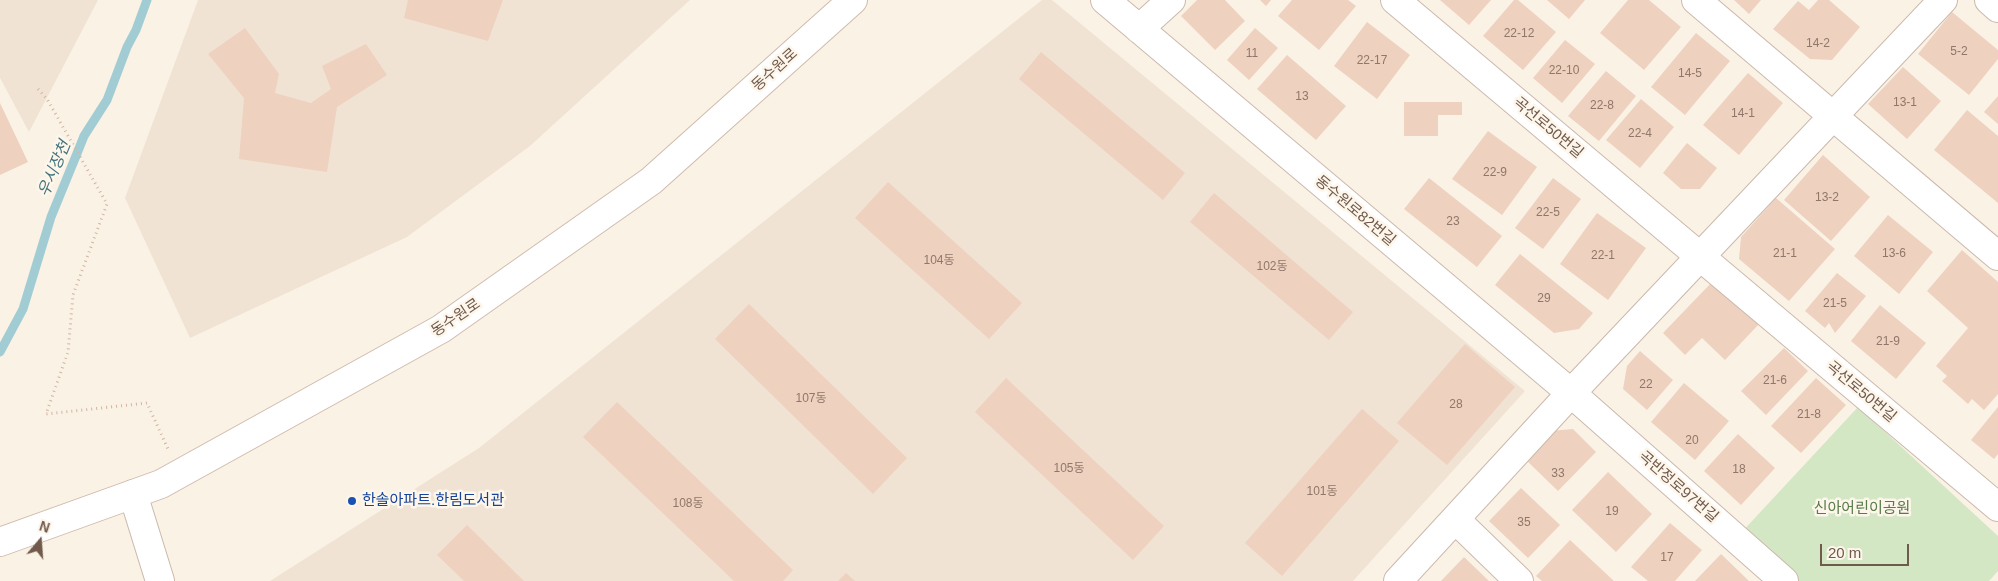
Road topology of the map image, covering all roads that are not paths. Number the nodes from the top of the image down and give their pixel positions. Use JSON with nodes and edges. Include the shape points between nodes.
{"nodes":[{"id":1,"x":853,"y":0,"type":"edge"},
{"id":2,"x":1105,"y":0,"type":"edge"},
{"id":3,"x":1171,"y":0,"type":"edge"},
{"id":4,"x":1395,"y":0,"type":"edge"},
{"id":5,"x":1696,"y":0,"type":"edge"},
{"id":6,"x":1943,"y":0,"type":"edge"},
{"id":7,"x":1989,"y":0,"type":"edge"},
{"id":8,"x":1998,"y":8,"type":"edge"},
{"id":9,"x":1139,"y":29,"type":"junction"},
{"id":10,"x":1833,"y":116,"type":"junction"},
{"id":11,"x":1998,"y":256,"type":"edge"},
{"id":12,"x":1700,"y":257,"type":"junction"},
{"id":13,"x":1571,"y":393,"type":"junction"},
{"id":14,"x":133,"y":494,"type":"junction"},
{"id":15,"x":1998,"y":507,"type":"edge"},
{"id":16,"x":1455,"y":520,"type":"junction"},
{"id":17,"x":0,"y":542,"type":"edge"},
{"id":18,"x":160,"y":581,"type":"edge"},
{"id":19,"x":1398,"y":581,"type":"edge"},
{"id":20,"x":1519,"y":581,"type":"edge"},
{"id":21,"x":1784,"y":581,"type":"edge"}],
"edges":[{"from":1,"to":14,"type":"street","name":"동수원로","via":[[650,181],[449,323],[180,474]]},
{"from":2,"to":9,"type":"street","name":"동수원로82번길"},
{"from":3,"to":9,"type":"street"},
{"from":4,"to":12,"type":"street","name":"곡선로50번길"},
{"from":5,"to":10,"type":"street"},
{"from":6,"to":10,"type":"street"},
{"from":7,"to":8,"type":"street"},
{"from":9,"to":13,"type":"street","name":"동수원로82번길"},
{"from":10,"to":11,"type":"street"},
{"from":10,"to":12,"type":"street"},
{"from":12,"to":13,"type":"street"},
{"from":12,"to":15,"type":"street","name":"곡선로50번길"},
{"from":13,"to":16,"type":"street"},
{"from":13,"to":21,"type":"street","name":"곡반정로97번길"},
{"from":14,"to":17,"type":"street","name":"동수원로"},
{"from":14,"to":18,"type":"street"},
{"from":16,"to":19,"type":"street"},
{"from":16,"to":20,"type":"street"}]}
